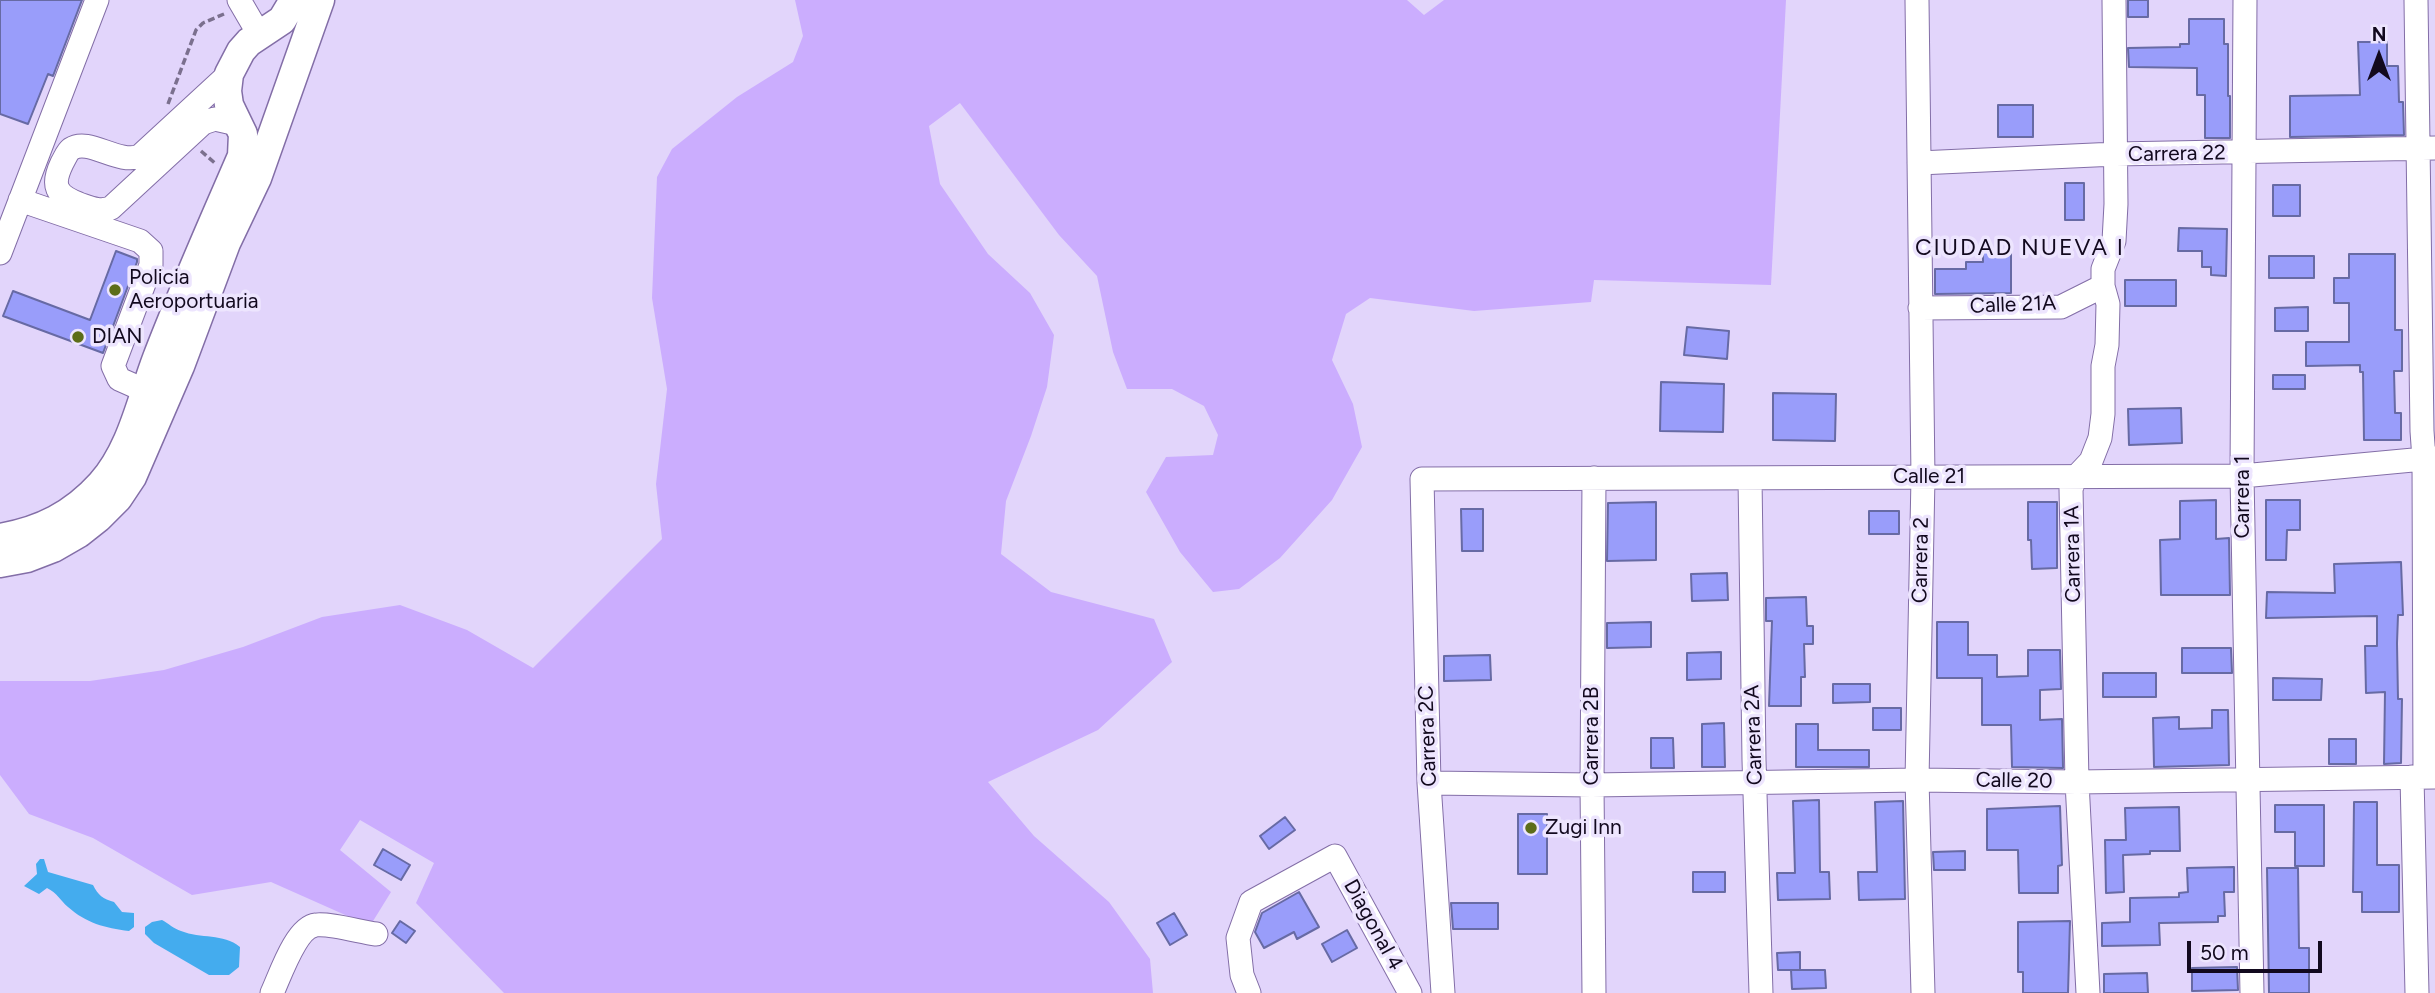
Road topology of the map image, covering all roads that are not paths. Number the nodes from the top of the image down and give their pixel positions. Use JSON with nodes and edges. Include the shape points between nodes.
{"nodes":[{"id":1,"x":97,"y":0,"type":"edge"},
{"id":2,"x":239,"y":0,"type":"edge"},
{"id":3,"x":320,"y":0,"type":"edge"},
{"id":4,"x":1917,"y":0,"type":"edge"},
{"id":5,"x":2114,"y":0,"type":"edge"},
{"id":6,"x":2245,"y":0,"type":"edge"},
{"id":7,"x":2416,"y":0,"type":"edge"},
{"id":8,"x":286,"y":21,"type":"edge"},
{"id":9,"x":229,"y":74,"type":"junction"},
{"id":10,"x":240,"y":129,"type":"junction"},
{"id":11,"x":269,"y":144,"type":"junction"},
{"id":12,"x":2426,"y":148,"type":"edge"},
{"id":13,"x":2244,"y":153,"type":"junction"},
{"id":14,"x":2116,"y":155,"type":"junction"},
{"id":15,"x":1919,"y":163,"type":"junction"},
{"id":16,"x":20,"y":200,"type":"junction"},
{"id":17,"x":0,"y":253,"type":"edge"},
{"id":18,"x":2103,"y":286,"type":"junction"},
{"id":19,"x":1920,"y":307,"type":"junction"},
{"id":20,"x":136,"y":387,"type":"dead end"},
{"id":21,"x":2430,"y":459,"type":"edge"},
{"id":22,"x":2242,"y":475,"type":"junction"},
{"id":23,"x":1923,"y":477,"type":"junction"},
{"id":24,"x":1594,"y":478,"type":"junction"},
{"id":25,"x":1750,"y":478,"type":"junction"},
{"id":26,"x":2075,"y":478,"type":"junction"},
{"id":27,"x":1422,"y":479,"type":"joint"},
{"id":28,"x":0,"y":538,"type":"edge"},
{"id":29,"x":0,"y":563,"type":"edge"},
{"id":30,"x":2424,"y":777,"type":"edge"},
{"id":31,"x":2246,"y":779,"type":"junction"},
{"id":32,"x":1917,"y":780,"type":"junction"},
{"id":33,"x":2077,"y":782,"type":"junction"},
{"id":34,"x":1429,"y":783,"type":"junction"},
{"id":35,"x":1756,"y":784,"type":"junction"},
{"id":36,"x":1592,"y":785,"type":"junction"},
{"id":37,"x":376,"y":934,"type":"dead end"},
{"id":38,"x":272,"y":993,"type":"edge"},
{"id":39,"x":1249,"y":993,"type":"edge"},
{"id":40,"x":1410,"y":993,"type":"edge"},
{"id":41,"x":1443,"y":993,"type":"edge"},
{"id":42,"x":1594,"y":993,"type":"edge"},
{"id":43,"x":1761,"y":993,"type":"edge"},
{"id":44,"x":1923,"y":993,"type":"edge"},
{"id":45,"x":2088,"y":993,"type":"edge"},
{"id":46,"x":2252,"y":993,"type":"edge"},
{"id":47,"x":2417,"y":993,"type":"edge"}],
"edges":[{"from":1,"to":16,"type":"street"},
{"from":2,"to":8,"type":"street"},
{"from":3,"to":8,"type":"main road"},
{"from":4,"to":15,"type":"street","name":"Carrera 2"},
{"from":5,"to":14,"type":"street","name":"Carrera 1A"},
{"from":6,"to":13,"type":"street","name":"Carrera 1"},
{"from":7,"to":12,"type":"street"},
{"from":8,"to":9,"type":"main road","via":[[241,51]]},
{"from":8,"to":11,"type":"main road"},
{"from":9,"to":10,"type":"main road","via":[[229,106]]},
{"from":9,"to":10,"type":"street","via":[[140,156],[122,158],[86,146],[69,150],[57,176],[57,189],[65,198],[94,209],[111,208],[203,123],[215,119]]},
{"from":10,"to":11,"type":"main road"},
{"from":10,"to":28,"type":"main road","via":[[242,156],[117,463],[103,483],[69,513],[46,526]]},
{"from":11,"to":29,"type":"main road","via":[[132,477],[118,498],[79,533],[27,558]]},
{"from":12,"to":13,"type":"street","name":"Carrera 22"},
{"from":12,"to":21,"type":"street"},
{"from":13,"to":14,"type":"street","name":"Carrera 22"},
{"from":13,"to":22,"type":"street","name":"Carrera 1"},
{"from":14,"to":15,"type":"street","name":"Carrera 22"},
{"from":14,"to":18,"type":"street","name":"Carrera 1A","via":[[2114,241],[2103,269]]},
{"from":15,"to":19,"type":"street","name":"Carrera 2"},
{"from":16,"to":17,"type":"street"},
{"from":16,"to":20,"type":"street","via":[[140,241],[151,251],[151,265],[113,366],[119,379]]},
{"from":18,"to":19,"type":"street","name":"Calle 21A","via":[[2061,307]]},
{"from":18,"to":26,"type":"street","name":"Carrera 1A","via":[[2108,304],[2102,426],[2091,461]]},
{"from":19,"to":23,"type":"street","name":"Carrera 2"},
{"from":21,"to":22,"type":"street","name":"Calle 21"},
{"from":21,"to":30,"type":"street"},
{"from":22,"to":26,"type":"street","name":"Calle 21"},
{"from":22,"to":31,"type":"street","name":"Carrera 1"},
{"from":23,"to":25,"type":"street","name":"Calle 21"},
{"from":23,"to":26,"type":"street","name":"Calle 21"},
{"from":23,"to":32,"type":"street","name":"Carrera 2"},
{"from":24,"to":25,"type":"street","name":"Calle 21"},
{"from":24,"to":27,"type":"street","name":"Calle 21"},
{"from":24,"to":36,"type":"street","name":"Carrera 2B"},
{"from":25,"to":35,"type":"street","name":"Carrera 2A"},
{"from":26,"to":33,"type":"street","name":"Carrera 1A","via":[[2071,489]]},
{"from":27,"to":34,"type":"street","name":"Carrera 2C"},
{"from":30,"to":31,"type":"street","name":"Calle 20"},
{"from":30,"to":47,"type":"street"},
{"from":31,"to":33,"type":"street","name":"Calle 20"},
{"from":31,"to":46,"type":"street","name":"Carrera 1"},
{"from":32,"to":33,"type":"street","name":"Calle 20"},
{"from":32,"to":35,"type":"street","name":"Calle 20"},
{"from":32,"to":44,"type":"street","name":"Carrera 2"},
{"from":33,"to":45,"type":"street","name":"Carrera 1A"},
{"from":34,"to":36,"type":"street","name":"Calle 20"},
{"from":34,"to":41,"type":"street","name":"Carrera 2C"},
{"from":35,"to":36,"type":"street","name":"Calle 20"},
{"from":35,"to":43,"type":"street","name":"Carrera 2A"},
{"from":36,"to":42,"type":"street","name":"Carrera 2B"},
{"from":37,"to":38,"type":"street","via":[[316,925],[305,928]]},
{"from":39,"to":40,"type":"street","name":"Diagonal 4","via":[[1238,937],[1251,902],[1335,856]]}]}
